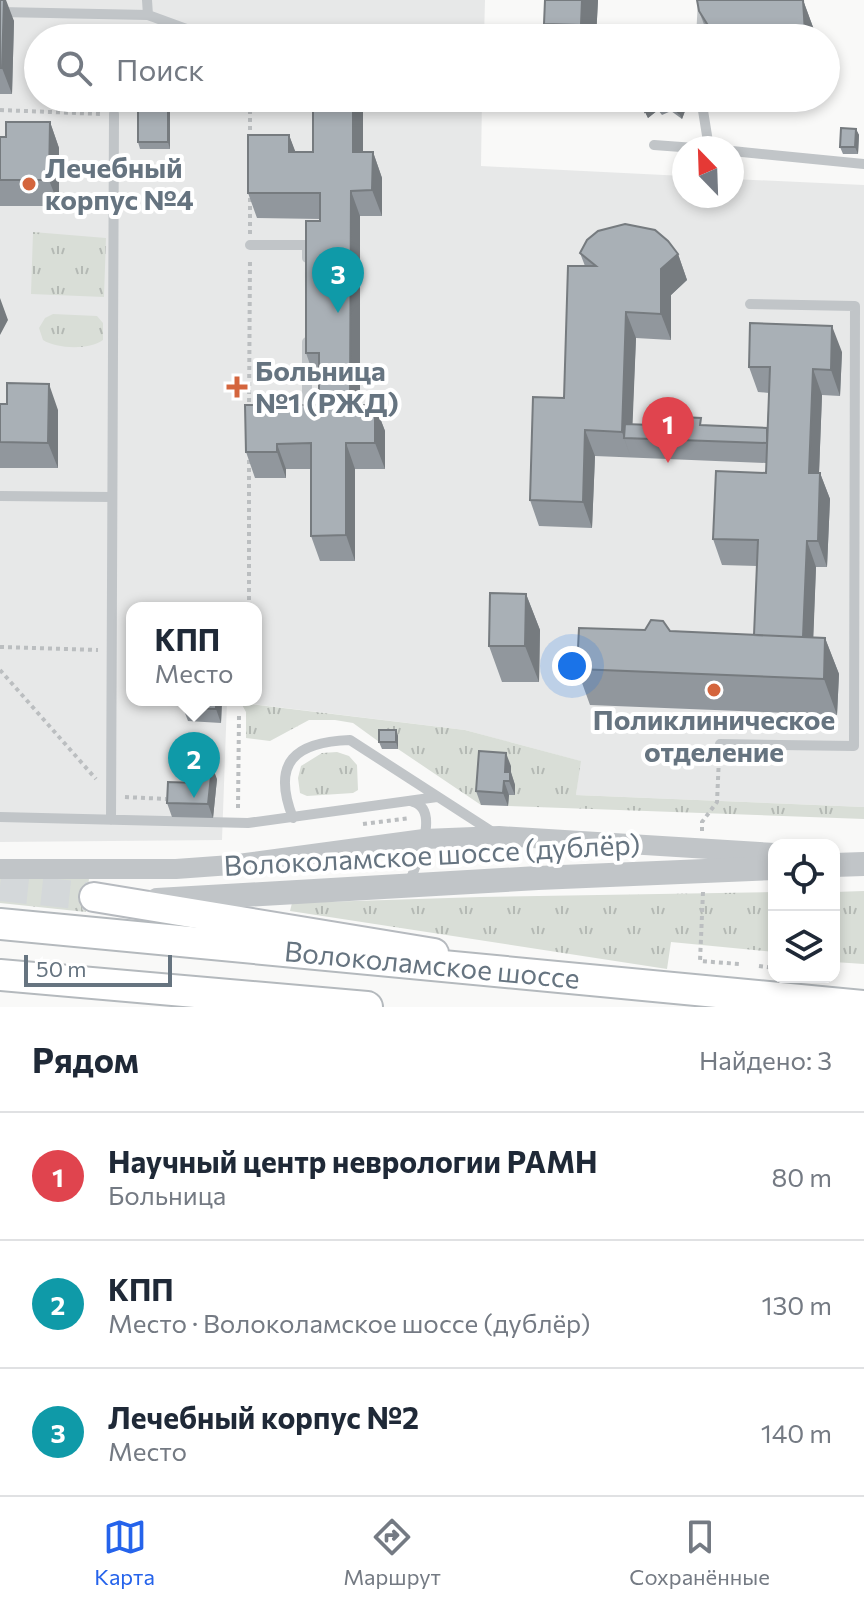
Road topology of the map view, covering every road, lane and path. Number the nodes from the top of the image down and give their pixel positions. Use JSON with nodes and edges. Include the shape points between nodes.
{"nodes":[{"id":1,"x":147,"y":0,"type":"edge"},
{"id":2,"x":703,"y":0,"type":"edge"},
{"id":3,"x":0,"y":12,"type":"edge"},
{"id":4,"x":148,"y":15,"type":"junction"},
{"id":5,"x":173,"y":24,"type":"edge"},
{"id":6,"x":702,"y":24,"type":"edge"},
{"id":7,"x":0,"y":110,"type":"edge"},
{"id":8,"x":24,"y":111,"type":"edge"},
{"id":9,"x":57,"y":112,"type":"edge"},
{"id":10,"x":250,"y":112,"type":"edge"},
{"id":11,"x":703,"y":112,"type":"edge"},
{"id":12,"x":114,"y":114,"type":"joint"},
{"id":13,"x":707,"y":136,"type":"edge"},
{"id":14,"x":250,"y":142,"type":"edge"},
{"id":15,"x":654,"y":145,"type":"dead end"},
{"id":16,"x":672,"y":146,"type":"edge"},
{"id":17,"x":744,"y":152,"type":"edge"},
{"id":18,"x":864,"y":164,"type":"edge"},
{"id":19,"x":250,"y":186,"type":"edge"},
{"id":20,"x":250,"y":245,"type":"junction"},
{"id":21,"x":307,"y":275,"type":"edge"},
{"id":22,"x":750,"y":304,"type":"dead end"},
{"id":23,"x":307,"y":336,"type":"edge"},
{"id":24,"x":249,"y":412,"type":"edge"},
{"id":25,"x":292,"y":412,"type":"edge"},
{"id":26,"x":249,"y":457,"type":"edge"},
{"id":27,"x":0,"y":496,"type":"edge"},
{"id":28,"x":111,"y":497,"type":"junction"},
{"id":29,"x":858,"y":529,"type":"edge"},
{"id":30,"x":249,"y":602,"type":"edge"},
{"id":31,"x":0,"y":647,"type":"edge"},
{"id":32,"x":111,"y":650,"type":"junction"},
{"id":33,"x":0,"y":670,"type":"edge"},
{"id":34,"x":722,"y":711,"type":"dead end"},
{"id":35,"x":720,"y":744,"type":"junction"},
{"id":36,"x":111,"y":796,"type":"junction"},
{"id":37,"x":437,"y":797,"type":"junction"},
{"id":38,"x":166,"y":799,"type":"edge"},
{"id":39,"x":407,"y":801,"type":"junction"},
{"id":40,"x":0,"y":817,"type":"edge"},
{"id":41,"x":293,"y":818,"type":"junction"},
{"id":42,"x":111,"y":820,"type":"junction"},
{"id":43,"x":702,"y":822,"type":"dead end"},
{"id":44,"x":499,"y":836,"type":"junction"},
{"id":45,"x":424,"y":839,"type":"junction"},
{"id":46,"x":768,"y":853,"type":"edge"},
{"id":47,"x":840,"y":859,"type":"edge"},
{"id":48,"x":864,"y":862,"type":"edge"},
{"id":49,"x":840,"y":864,"type":"edge"},
{"id":50,"x":768,"y":868,"type":"edge"},
{"id":51,"x":0,"y":869,"type":"edge"},
{"id":52,"x":402,"y":886,"type":"junction"},
{"id":53,"x":703,"y":890,"type":"dead end"},
{"id":54,"x":94,"y":897,"type":"joint"},
{"id":55,"x":0,"y":924,"type":"edge"},
{"id":56,"x":739,"y":964,"type":"dead end"},
{"id":57,"x":759,"y":966,"type":"dead end"},
{"id":58,"x":768,"y":967,"type":"edge"},
{"id":59,"x":0,"y":975,"type":"edge"},
{"id":60,"x":107,"y":986,"type":"junction"},
{"id":61,"x":0,"y":987,"type":"edge"},
{"id":62,"x":652,"y":988,"type":"junction"},
{"id":63,"x":864,"y":1006,"type":"edge"},
{"id":64,"x":367,"y":1007,"type":"edge"}],
"edges":[{"from":1,"to":4,"type":"lane"},
{"from":2,"to":6,"type":"lane"},
{"from":3,"to":4,"type":"lane"},
{"from":4,"to":5,"type":"lane"},
{"from":7,"to":8,"type":"path"},
{"from":9,"to":12,"type":"path"},
{"from":10,"to":14,"type":"path"},
{"from":11,"to":13,"type":"lane"},
{"from":12,"to":28,"type":"lane"},
{"from":15,"to":16,"type":"lane"},
{"from":17,"to":18,"type":"lane"},
{"from":19,"to":20,"type":"path"},
{"from":20,"to":21,"type":"lane","via":[[307,245]]},
{"from":20,"to":24,"type":"path"},
{"from":22,"to":29,"type":"lane","via":[[855,306]]},
{"from":23,"to":25,"type":"lane","via":[[307,411]]},
{"from":26,"to":30,"type":"path"},
{"from":27,"to":28,"type":"lane"},
{"from":28,"to":32,"type":"lane"},
{"from":29,"to":35,"type":"lane","via":[[854,746]]},
{"from":31,"to":32,"type":"path"},
{"from":32,"to":36,"type":"lane"},
{"from":33,"to":36,"type":"path"},
{"from":34,"to":35,"type":"path"},
{"from":35,"to":43,"type":"path","via":[[717,802]]},
{"from":36,"to":38,"type":"path"},
{"from":36,"to":42,"type":"lane"},
{"from":37,"to":39,"type":"lane"},
{"from":37,"to":41,"type":"lane","via":[[350,740],[325,740],[303,748],[288,765],[285,797]]},
{"from":37,"to":44,"type":"lane"},
{"from":39,"to":41,"type":"lane"},
{"from":39,"to":45,"type":"lane","via":[[424,808]]},
{"from":40,"to":42,"type":"lane"},
{"from":41,"to":42,"type":"lane","via":[[219,824]]},
{"from":44,"to":45,"type":"street"},
{"from":44,"to":46,"type":"street"},
{"from":45,"to":51,"type":"street","via":[[176,869]]},
{"from":45,"to":52,"type":"lane","via":[[412,876]]},
{"from":47,"to":48,"type":"street"},
{"from":48,"to":49,"type":"street"},
{"from":50,"to":52,"type":"street","name":"Волоколамское шоссе (дублёр)"},
{"from":52,"to":54,"type":"street","name":"Волоколамское шоссе (дублёр)","via":[[155,900]]},
{"from":53,"to":56,"type":"path","via":[[700,961]]},
{"from":54,"to":62,"type":"main road"},
{"from":55,"to":62,"type":"main road","name":"Волоколамское шоссе"},
{"from":57,"to":58,"type":"path"},
{"from":59,"to":60,"type":"main road","name":"Волоколамское шоссе"},
{"from":60,"to":61,"type":"main road","name":"Волоколамское шоссе"},
{"from":60,"to":64,"type":"main road","name":"Волоколамское шоссе"},
{"from":62,"to":63,"type":"main road","name":"Волоколамское шоссе"}]}
